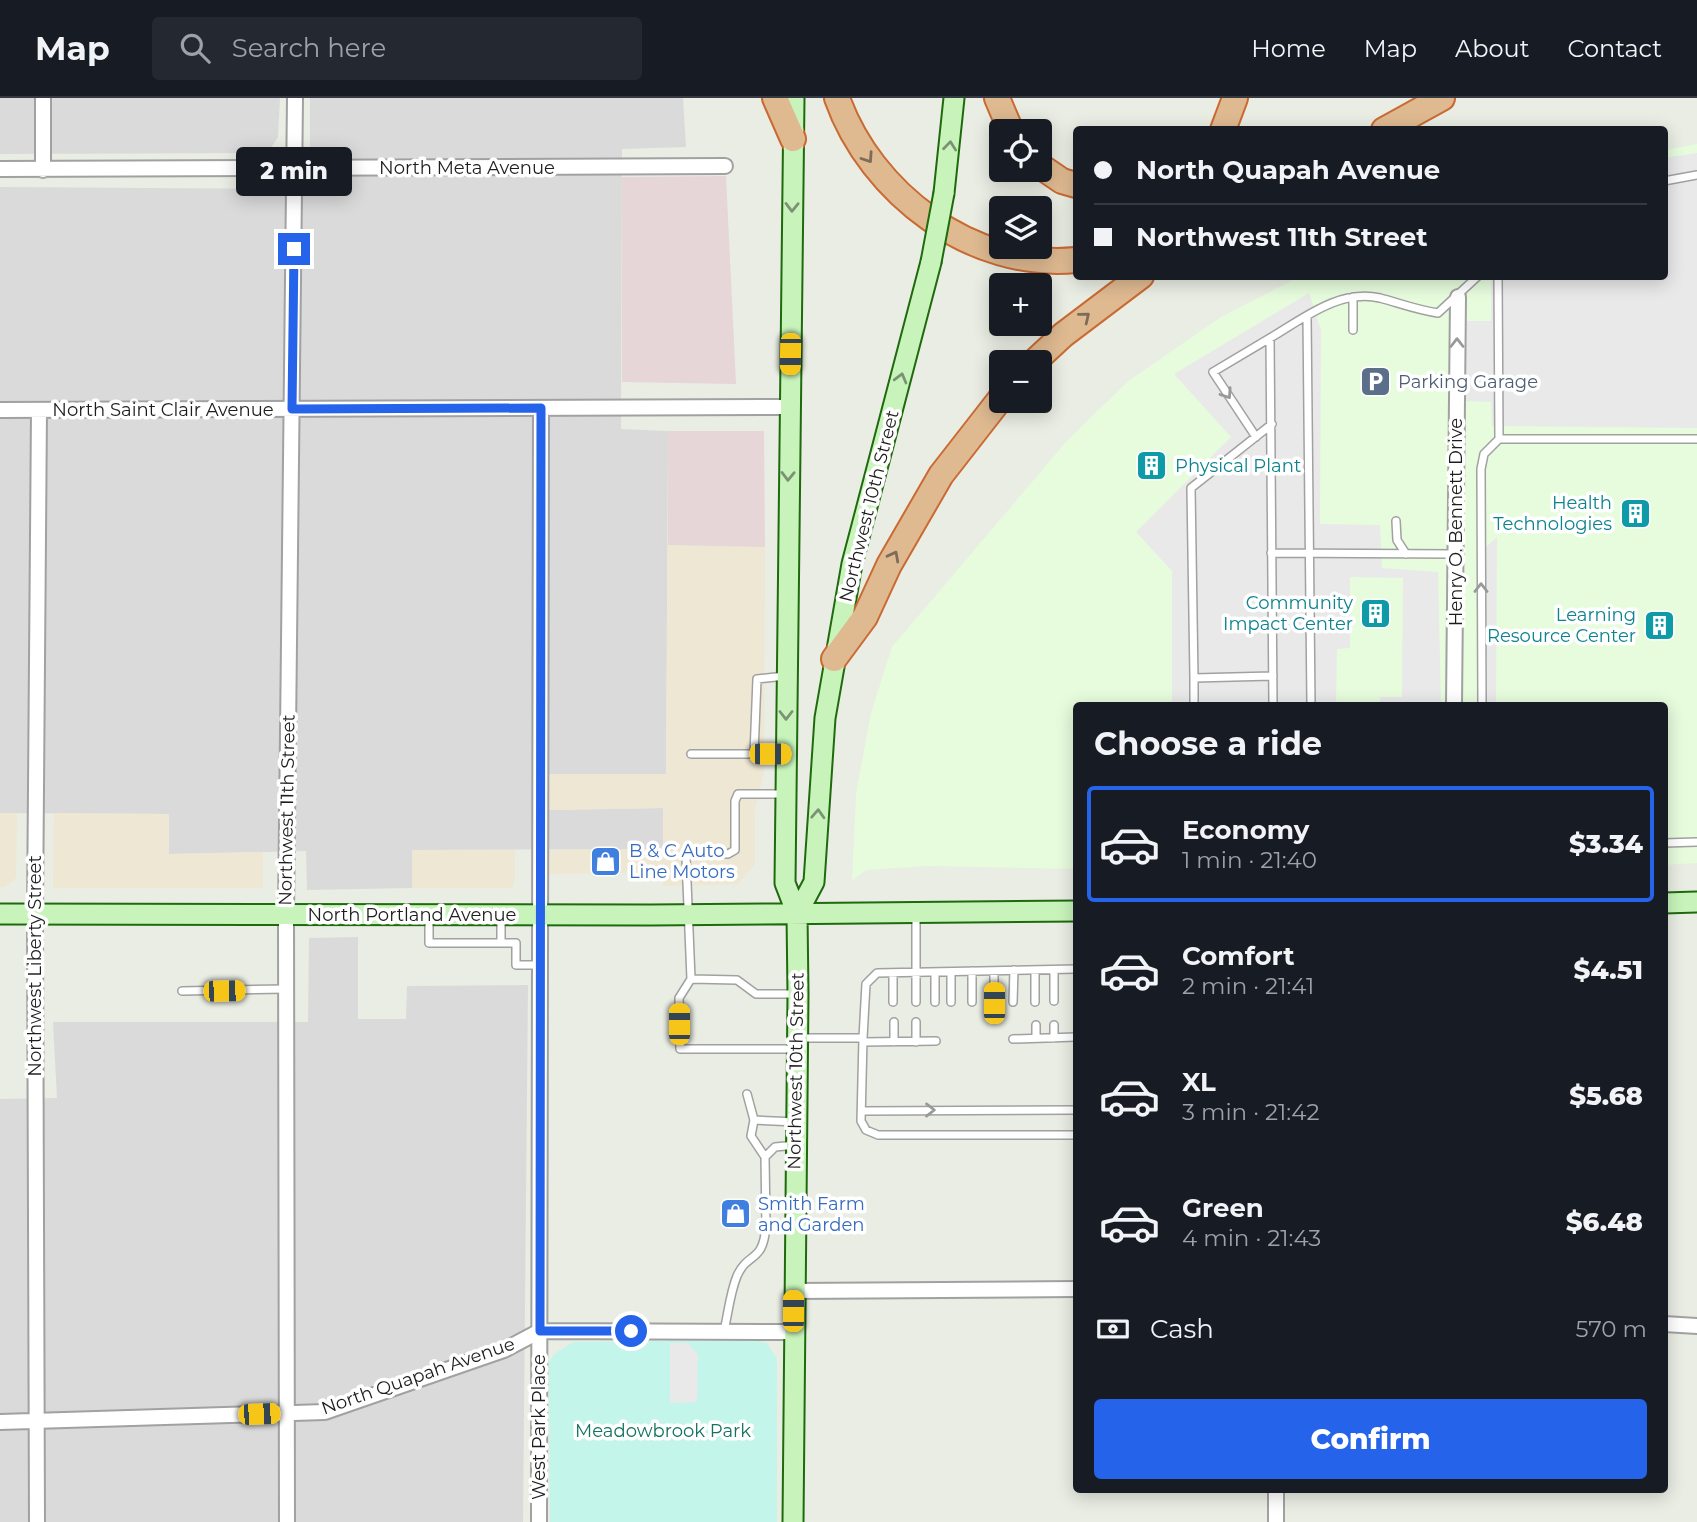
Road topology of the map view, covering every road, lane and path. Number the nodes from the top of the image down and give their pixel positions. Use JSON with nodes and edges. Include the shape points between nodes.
{"nodes":[{"id":1,"x":43,"y":98,"type":"edge"},
{"id":2,"x":295,"y":98,"type":"edge"},
{"id":3,"x":775,"y":98,"type":"edge"},
{"id":4,"x":794,"y":98,"type":"edge"},
{"id":5,"x":836,"y":98,"type":"edge"},
{"id":6,"x":954,"y":98,"type":"edge"},
{"id":7,"x":997,"y":98,"type":"edge"},
{"id":8,"x":1235,"y":98,"type":"edge"},
{"id":9,"x":1442,"y":98,"type":"edge"},
{"id":10,"x":1005,"y":119,"type":"edge"},
{"id":11,"x":1224,"y":126,"type":"edge"},
{"id":12,"x":1391,"y":126,"type":"edge"},
{"id":13,"x":793,"y":139,"type":"junction"},
{"id":14,"x":725,"y":166,"type":"dead end"},
{"id":15,"x":0,"y":169,"type":"edge"},
{"id":16,"x":295,"y":169,"type":"junction"},
{"id":17,"x":43,"y":170,"type":"junction"},
{"id":18,"x":1052,"y":174,"type":"edge"},
{"id":19,"x":1697,"y":175,"type":"edge"},
{"id":20,"x":1668,"y":180,"type":"edge"},
{"id":21,"x":1073,"y":184,"type":"edge"},
{"id":22,"x":1073,"y":260,"type":"edge"},
{"id":23,"x":1136,"y":280,"type":"edge"},
{"id":24,"x":1474,"y":280,"type":"edge"},
{"id":25,"x":1498,"y":280,"type":"edge"},
{"id":26,"x":1353,"y":297,"type":"junction"},
{"id":27,"x":1458,"y":297,"type":"junction"},
{"id":28,"x":1307,"y":317,"type":"junction"},
{"id":29,"x":1353,"y":330,"type":"dead end"},
{"id":30,"x":1270,"y":338,"type":"junction"},
{"id":31,"x":1047,"y":350,"type":"edge"},
{"id":32,"x":789,"y":407,"type":"junction"},
{"id":33,"x":541,"y":408,"type":"junction"},
{"id":34,"x":292,"y":409,"type":"junction"},
{"id":35,"x":0,"y":410,"type":"edge"},
{"id":36,"x":39,"y":410,"type":"junction"},
{"id":37,"x":989,"y":413,"type":"edge"},
{"id":38,"x":1272,"y":424,"type":"junction"},
{"id":39,"x":1255,"y":437,"type":"junction"},
{"id":40,"x":1499,"y":439,"type":"junction"},
{"id":41,"x":1697,"y":439,"type":"edge"},
{"id":42,"x":1396,"y":520,"type":"dead end"},
{"id":43,"x":1270,"y":553,"type":"junction"},
{"id":44,"x":1310,"y":553,"type":"junction"},
{"id":45,"x":1406,"y":554,"type":"junction"},
{"id":46,"x":1455,"y":554,"type":"junction"},
{"id":47,"x":834,"y":659,"type":"junction"},
{"id":48,"x":786,"y":676,"type":"junction"},
{"id":49,"x":1273,"y":676,"type":"junction"},
{"id":50,"x":1194,"y":678,"type":"junction"},
{"id":51,"x":1194,"y":702,"type":"edge"},
{"id":52,"x":1273,"y":702,"type":"edge"},
{"id":53,"x":1311,"y":702,"type":"edge"},
{"id":54,"x":1454,"y":702,"type":"edge"},
{"id":55,"x":1482,"y":702,"type":"edge"},
{"id":56,"x":691,"y":754,"type":"dead end"},
{"id":57,"x":754,"y":754,"type":"junction"},
{"id":58,"x":786,"y":754,"type":"junction"},
{"id":59,"x":785,"y":794,"type":"junction"},
{"id":60,"x":1668,"y":842,"type":"edge"},
{"id":61,"x":1697,"y":842,"type":"edge"},
{"id":62,"x":1697,"y":902,"type":"edge"},
{"id":63,"x":1668,"y":903,"type":"edge"},
{"id":64,"x":1073,"y":911,"type":"edge"},
{"id":65,"x":35,"y":913,"type":"junction"},
{"id":66,"x":916,"y":913,"type":"junction"},
{"id":67,"x":0,"y":914,"type":"edge"},
{"id":68,"x":286,"y":914,"type":"junction"},
{"id":69,"x":797,"y":914,"type":"junction"},
{"id":70,"x":429,"y":915,"type":"junction"},
{"id":71,"x":501,"y":915,"type":"junction"},
{"id":72,"x":540,"y":915,"type":"junction"},
{"id":73,"x":688,"y":915,"type":"junction"},
{"id":74,"x":501,"y":943,"type":"junction"},
{"id":75,"x":540,"y":965,"type":"junction"},
{"id":76,"x":1073,"y":969,"type":"edge"},
{"id":77,"x":1014,"y":970,"type":"junction"},
{"id":78,"x":1035,"y":970,"type":"junction"},
{"id":79,"x":1054,"y":970,"type":"junction"},
{"id":80,"x":972,"y":971,"type":"junction"},
{"id":81,"x":994,"y":971,"type":"junction"},
{"id":82,"x":916,"y":972,"type":"junction"},
{"id":83,"x":935,"y":972,"type":"junction"},
{"id":84,"x":951,"y":972,"type":"junction"},
{"id":85,"x":893,"y":973,"type":"junction"},
{"id":86,"x":691,"y":979,"type":"junction"},
{"id":87,"x":286,"y":989,"type":"junction"},
{"id":88,"x":182,"y":992,"type":"dead end"},
{"id":89,"x":798,"y":993,"type":"junction"},
{"id":90,"x":1054,"y":1001,"type":"dead end"},
{"id":91,"x":893,"y":1002,"type":"dead end"},
{"id":92,"x":916,"y":1002,"type":"dead end"},
{"id":93,"x":935,"y":1002,"type":"dead end"},
{"id":94,"x":951,"y":1002,"type":"dead end"},
{"id":95,"x":972,"y":1002,"type":"dead end"},
{"id":96,"x":1013,"y":1002,"type":"dead end"},
{"id":97,"x":1035,"y":1002,"type":"dead end"},
{"id":98,"x":994,"y":1003,"type":"dead end"},
{"id":99,"x":894,"y":1022,"type":"dead end"},
{"id":100,"x":916,"y":1022,"type":"dead end"},
{"id":101,"x":1036,"y":1024,"type":"dead end"},
{"id":102,"x":1054,"y":1025,"type":"dead end"},
{"id":103,"x":1073,"y":1037,"type":"edge"},
{"id":104,"x":1036,"y":1038,"type":"junction"},
{"id":105,"x":1054,"y":1038,"type":"junction"},
{"id":106,"x":1013,"y":1039,"type":"dead end"},
{"id":107,"x":863,"y":1040,"type":"junction"},
{"id":108,"x":936,"y":1041,"type":"dead end"},
{"id":109,"x":894,"y":1042,"type":"junction"},
{"id":110,"x":916,"y":1042,"type":"junction"},
{"id":111,"x":798,"y":1043,"type":"junction"},
{"id":112,"x":747,"y":1094,"type":"dead end"},
{"id":113,"x":1073,"y":1110,"type":"edge"},
{"id":114,"x":862,"y":1111,"type":"junction"},
{"id":115,"x":754,"y":1120,"type":"junction"},
{"id":116,"x":796,"y":1122,"type":"junction"},
{"id":117,"x":1073,"y":1135,"type":"edge"},
{"id":118,"x":796,"y":1145,"type":"junction"},
{"id":119,"x":765,"y":1157,"type":"junction"},
{"id":120,"x":794,"y":1223,"type":"junction"},
{"id":121,"x":766,"y":1226,"type":"junction"},
{"id":122,"x":1073,"y":1289,"type":"edge"},
{"id":123,"x":793,"y":1291,"type":"junction"},
{"id":124,"x":1668,"y":1325,"type":"edge"},
{"id":125,"x":1697,"y":1326,"type":"edge"},
{"id":126,"x":540,"y":1331,"type":"junction"},
{"id":127,"x":723,"y":1331,"type":"junction"},
{"id":128,"x":793,"y":1332,"type":"junction"},
{"id":129,"x":287,"y":1413,"type":"junction"},
{"id":130,"x":0,"y":1422,"type":"edge"},
{"id":131,"x":36,"y":1423,"type":"junction"},
{"id":132,"x":1276,"y":1493,"type":"edge"},
{"id":133,"x":37,"y":1522,"type":"edge"},
{"id":134,"x":287,"y":1522,"type":"edge"},
{"id":135,"x":539,"y":1522,"type":"edge"},
{"id":136,"x":793,"y":1522,"type":"edge"},
{"id":137,"x":1276,"y":1522,"type":"edge"}],
"edges":[{"from":1,"to":17,"type":"street"},
{"from":2,"to":16,"type":"street","name":"Northwest 11th Street"},
{"from":3,"to":13,"type":"highway"},
{"from":4,"to":13,"type":"main road","name":"Northwest 10th Street"},
{"from":5,"to":22,"type":"highway","one_way":true,"via":[[876,170],[924,217],[995,250],[1028,259]]},
{"from":47,"to":6,"type":"main road","name":"Northwest 10th Street","one_way":true,"bridge":true,"via":[[855,552],[931,262]]},
{"from":7,"to":10,"type":"highway"},
{"from":8,"to":11,"type":"highway"},
{"from":9,"to":12,"type":"highway"},
{"from":13,"to":32,"type":"main road","name":"Northwest 10th Street","one_way":true},
{"from":14,"to":16,"type":"street","name":"North Meta Avenue"},
{"from":15,"to":17,"type":"street","name":"North Meta Avenue"},
{"from":16,"to":17,"type":"street","name":"North Meta Avenue"},
{"from":16,"to":34,"type":"street","name":"Northwest 11th Street"},
{"from":18,"to":21,"type":"highway"},
{"from":19,"to":20,"type":"lane"},
{"from":31,"to":23,"type":"highway","one_way":true},
{"from":24,"to":27,"type":"lane"},
{"from":25,"to":40,"type":"lane"},
{"from":26,"to":27,"type":"lane","via":[[1378,298],[1438,313]]},
{"from":26,"to":28,"type":"lane","via":[[1342,297]]},
{"from":26,"to":29,"type":"lane"},
{"from":46,"to":27,"type":"street","name":"Henry O. Bennett Drive","one_way":true},
{"from":28,"to":30,"type":"lane"},
{"from":28,"to":44,"type":"lane"},
{"from":30,"to":38,"type":"lane"},
{"from":30,"to":39,"type":"lane","one_way":true,"via":[[1213,372]]},
{"from":32,"to":33,"type":"street","name":"North Saint Clair Avenue"},
{"from":32,"to":48,"type":"main road","name":"Northwest 10th Street","one_way":true},
{"from":33,"to":34,"type":"street","name":"North Saint Clair Avenue"},
{"from":33,"to":72,"type":"street","name":"West Park Place"},
{"from":34,"to":36,"type":"street","name":"North Saint Clair Avenue"},
{"from":34,"to":68,"type":"street","name":"Northwest 11th Street"},
{"from":35,"to":36,"type":"street","name":"North Saint Clair Avenue"},
{"from":36,"to":65,"type":"street","name":"Northwest Liberty Street"},
{"from":47,"to":37,"type":"highway","one_way":true,"via":[[865,617],[941,475]]},
{"from":38,"to":39,"type":"lane"},
{"from":38,"to":43,"type":"lane"},
{"from":39,"to":50,"type":"lane","via":[[1191,488]]},
{"from":40,"to":41,"type":"lane"},
{"from":55,"to":40,"type":"lane","one_way":true,"via":[[1481,469],[1484,454]]},
{"from":42,"to":45,"type":"lane","via":[[1397,540]]},
{"from":43,"to":44,"type":"lane"},
{"from":43,"to":49,"type":"lane"},
{"from":44,"to":45,"type":"lane"},
{"from":44,"to":53,"type":"lane"},
{"from":45,"to":46,"type":"lane"},
{"from":46,"to":54,"type":"street","name":"Henry O. Bennett Drive"},
{"from":69,"to":47,"type":"main road","name":"Northwest 10th Street","one_way":true,"via":[[814,882],[822,749]]},
{"from":48,"to":57,"type":"lane","via":[[757,679]]},
{"from":48,"to":58,"type":"main road","name":"Northwest 10th Street","one_way":true},
{"from":49,"to":50,"type":"lane"},
{"from":49,"to":52,"type":"lane"},
{"from":50,"to":51,"type":"lane"},
{"from":56,"to":57,"type":"lane"},
{"from":57,"to":58,"type":"lane"},
{"from":58,"to":59,"type":"main road","name":"Northwest 10th Street"},
{"from":59,"to":69,"type":"main road","name":"Northwest 10th Street","via":[[785,883]]},
{"from":59,"to":73,"type":"lane","via":[[738,794],[735,850],[728,854],[694,851],[687,858]]},
{"from":60,"to":61,"type":"lane"},
{"from":62,"to":63,"type":"main road"},
{"from":64,"to":66,"type":"main road","name":"North Portland Avenue"},
{"from":65,"to":67,"type":"main road","name":"North Portland Avenue"},
{"from":65,"to":68,"type":"main road","name":"North Portland Avenue"},
{"from":65,"to":131,"type":"street","name":"Northwest Liberty Street"},
{"from":66,"to":69,"type":"main road","name":"North Portland Avenue"},
{"from":66,"to":82,"type":"lane"},
{"from":68,"to":70,"type":"main road","name":"North Portland Avenue"},
{"from":68,"to":87,"type":"street","name":"Northwest 11th Street"},
{"from":69,"to":73,"type":"main road","name":"North Portland Avenue"},
{"from":69,"to":89,"type":"main road","name":"Northwest 10th Street"},
{"from":70,"to":71,"type":"main road","name":"North Portland Avenue"},
{"from":70,"to":74,"type":"lane","via":[[429,943]]},
{"from":71,"to":72,"type":"main road","name":"North Portland Avenue"},
{"from":71,"to":74,"type":"lane"},
{"from":72,"to":73,"type":"main road","name":"North Portland Avenue"},
{"from":72,"to":75,"type":"street","name":"West Park Place"},
{"from":73,"to":86,"type":"lane"},
{"from":74,"to":75,"type":"lane","via":[[516,943],[516,965]]},
{"from":75,"to":126,"type":"street","name":"West Park Place"},
{"from":76,"to":79,"type":"lane"},
{"from":77,"to":78,"type":"lane"},
{"from":77,"to":81,"type":"lane"},
{"from":77,"to":96,"type":"lane"},
{"from":78,"to":79,"type":"lane"},
{"from":78,"to":97,"type":"lane"},
{"from":79,"to":90,"type":"lane"},
{"from":80,"to":81,"type":"lane"},
{"from":80,"to":84,"type":"lane"},
{"from":80,"to":95,"type":"lane"},
{"from":81,"to":98,"type":"lane"},
{"from":82,"to":83,"type":"lane"},
{"from":82,"to":85,"type":"lane"},
{"from":82,"to":92,"type":"lane"},
{"from":83,"to":84,"type":"lane"},
{"from":83,"to":93,"type":"lane"},
{"from":84,"to":94,"type":"lane"},
{"from":85,"to":91,"type":"lane"},
{"from":85,"to":107,"type":"lane","via":[[877,973],[866,984]]},
{"from":86,"to":89,"type":"lane","via":[[737,980],[755,993]]},
{"from":86,"to":111,"type":"lane","via":[[679,998],[680,1049]]},
{"from":87,"to":88,"type":"lane"},
{"from":87,"to":129,"type":"street","name":"Northwest 11th Street"},
{"from":89,"to":111,"type":"main road","name":"Northwest 10th Street"},
{"from":99,"to":109,"type":"lane"},
{"from":100,"to":110,"type":"lane"},
{"from":101,"to":104,"type":"lane"},
{"from":102,"to":105,"type":"lane"},
{"from":103,"to":105,"type":"lane"},
{"from":104,"to":105,"type":"lane"},
{"from":104,"to":106,"type":"lane"},
{"from":107,"to":109,"type":"lane"},
{"from":107,"to":111,"type":"lane"},
{"from":107,"to":114,"type":"lane"},
{"from":108,"to":110,"type":"lane"},
{"from":109,"to":110,"type":"lane"},
{"from":111,"to":116,"type":"main road","name":"Northwest 10th Street"},
{"from":112,"to":115,"type":"lane"},
{"from":114,"to":113,"type":"lane","one_way":true},
{"from":114,"to":117,"type":"lane","via":[[866,1130],[878,1135]]},
{"from":115,"to":116,"type":"lane"},
{"from":115,"to":119,"type":"lane","via":[[751,1136]]},
{"from":116,"to":118,"type":"main road","name":"Northwest 10th Street"},
{"from":118,"to":119,"type":"lane","via":[[775,1147]]},
{"from":118,"to":120,"type":"main road","name":"Northwest 10th Street"},
{"from":119,"to":121,"type":"lane"},
{"from":120,"to":121,"type":"lane"},
{"from":120,"to":123,"type":"main road","name":"Northwest 10th Street"},
{"from":121,"to":127,"type":"lane","via":[[765,1247],[742,1266],[736,1279]]},
{"from":122,"to":123,"type":"street"},
{"from":123,"to":128,"type":"main road","name":"Northwest 10th Street"},
{"from":124,"to":125,"type":"street"},
{"from":126,"to":127,"type":"street","name":"North Quapah Avenue"},
{"from":126,"to":129,"type":"street","name":"North Quapah Avenue","via":[[504,1350],[325,1412]]},
{"from":126,"to":135,"type":"street","name":"West Park Place"},
{"from":127,"to":128,"type":"street","name":"North Quapah Avenue"},
{"from":128,"to":136,"type":"main road","name":"Northwest 10th Street"},
{"from":129,"to":131,"type":"street","name":"North Quapah Avenue"},
{"from":129,"to":134,"type":"street","name":"Northwest 11th Street"},
{"from":130,"to":131,"type":"street","name":"North Quapah Avenue"},
{"from":131,"to":133,"type":"street","name":"Northwest Liberty Street"},
{"from":132,"to":137,"type":"street"}]}
